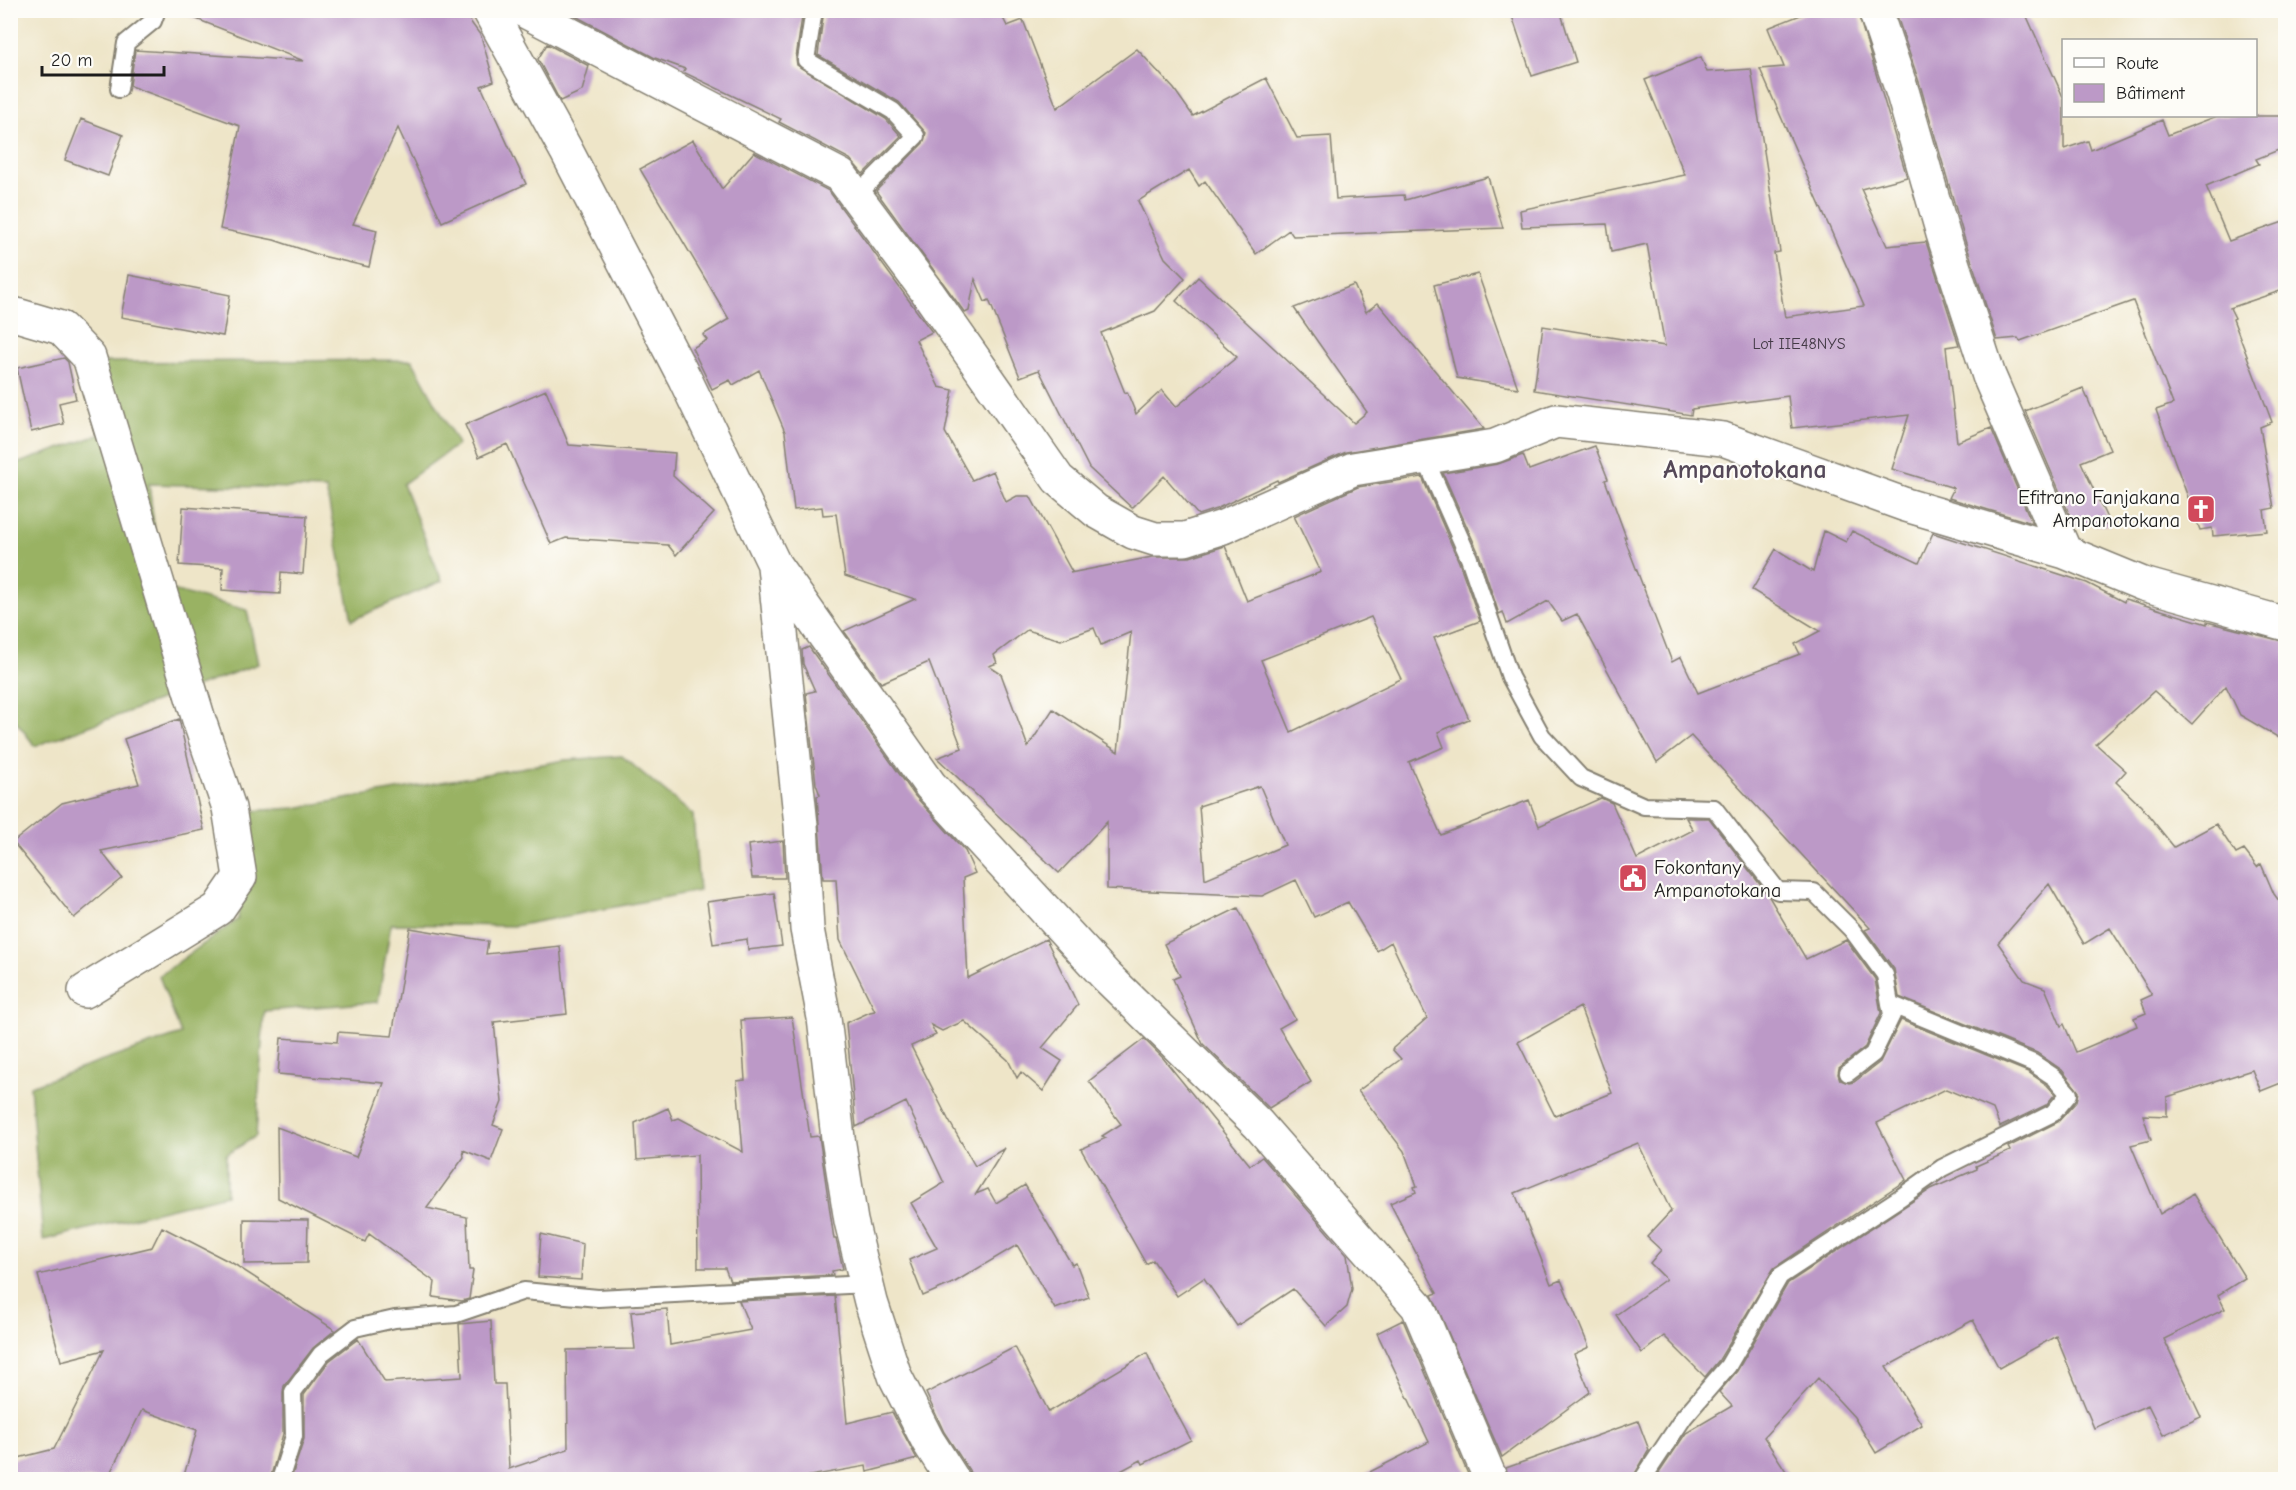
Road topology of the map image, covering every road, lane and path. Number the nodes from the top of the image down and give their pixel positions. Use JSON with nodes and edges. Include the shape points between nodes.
{"nodes":[{"id":1,"x":157,"y":10,"type":"edge"},
{"id":2,"x":489,"y":10,"type":"edge"},
{"id":3,"x":524,"y":10,"type":"edge"},
{"id":4,"x":814,"y":10,"type":"edge"},
{"id":5,"x":1875,"y":10,"type":"edge"},
{"id":6,"x":119,"y":89,"type":"dead end"},
{"id":7,"x":856,"y":196,"type":"junction"},
{"id":8,"x":10,"y":313,"type":"edge"},
{"id":9,"x":1424,"y":456,"type":"junction"},
{"id":10,"x":2065,"y":552,"type":"junction"},
{"id":11,"x":774,"y":564,"type":"junction"},
{"id":12,"x":2286,"y":624,"type":"edge"},
{"id":13,"x":86,"y":992,"type":"dead end"},
{"id":14,"x":1890,"y":1004,"type":"junction"},
{"id":15,"x":1848,"y":1073,"type":"dead end"},
{"id":16,"x":867,"y":1284,"type":"junction"},
{"id":17,"x":280,"y":1479,"type":"edge"},
{"id":18,"x":953,"y":1479,"type":"edge"},
{"id":19,"x":1491,"y":1479,"type":"edge"},
{"id":20,"x":1642,"y":1479,"type":"edge"}],
"edges":[{"from":1,"to":6,"type":"lane","via":[[153,21],[126,43]]},
{"from":2,"to":11,"type":"street","via":[[680,369]]},
{"from":3,"to":7,"type":"street","via":[[841,176]]},
{"from":4,"to":7,"type":"lane","via":[[806,60],[893,111],[916,135]]},
{"from":5,"to":10,"type":"street","via":[[1989,376]]},
{"from":7,"to":9,"type":"street","via":[[1058,479],[1096,511],[1133,532],[1155,539],[1185,538],[1223,527],[1353,469]]},
{"from":8,"to":13,"type":"street","via":[[61,328],[88,357],[229,808],[240,877],[219,909]]},
{"from":9,"to":10,"type":"street","via":[[1495,446],[1556,421],[1723,439],[1906,505]]},
{"from":9,"to":14,"type":"lane","via":[[1470,558],[1510,677],[1542,736],[1581,778],[1644,806],[1714,808],[1778,891],[1814,892],[1852,930],[1886,975]]},
{"from":10,"to":12,"type":"street","via":[[2143,584]]},
{"from":11,"to":16,"type":"street","via":[[801,825],[807,929],[824,1018],[851,1221]]},
{"from":11,"to":19,"type":"street","via":[[930,785],[1106,976],[1258,1124],[1418,1307]]},
{"from":14,"to":15,"type":"lane","via":[[1892,1015],[1873,1054]]},
{"from":14,"to":20,"type":"lane","via":[[2033,1063],[2054,1077],[2069,1094],[2053,1113],[1942,1167],[1780,1276],[1728,1366],[1684,1417]]},
{"from":16,"to":17,"type":"lane","via":[[598,1298],[524,1291],[456,1314],[395,1319],[355,1328],[321,1354],[293,1392],[294,1436]]},
{"from":16,"to":18,"type":"street","via":[[895,1376],[928,1441]]}]}
